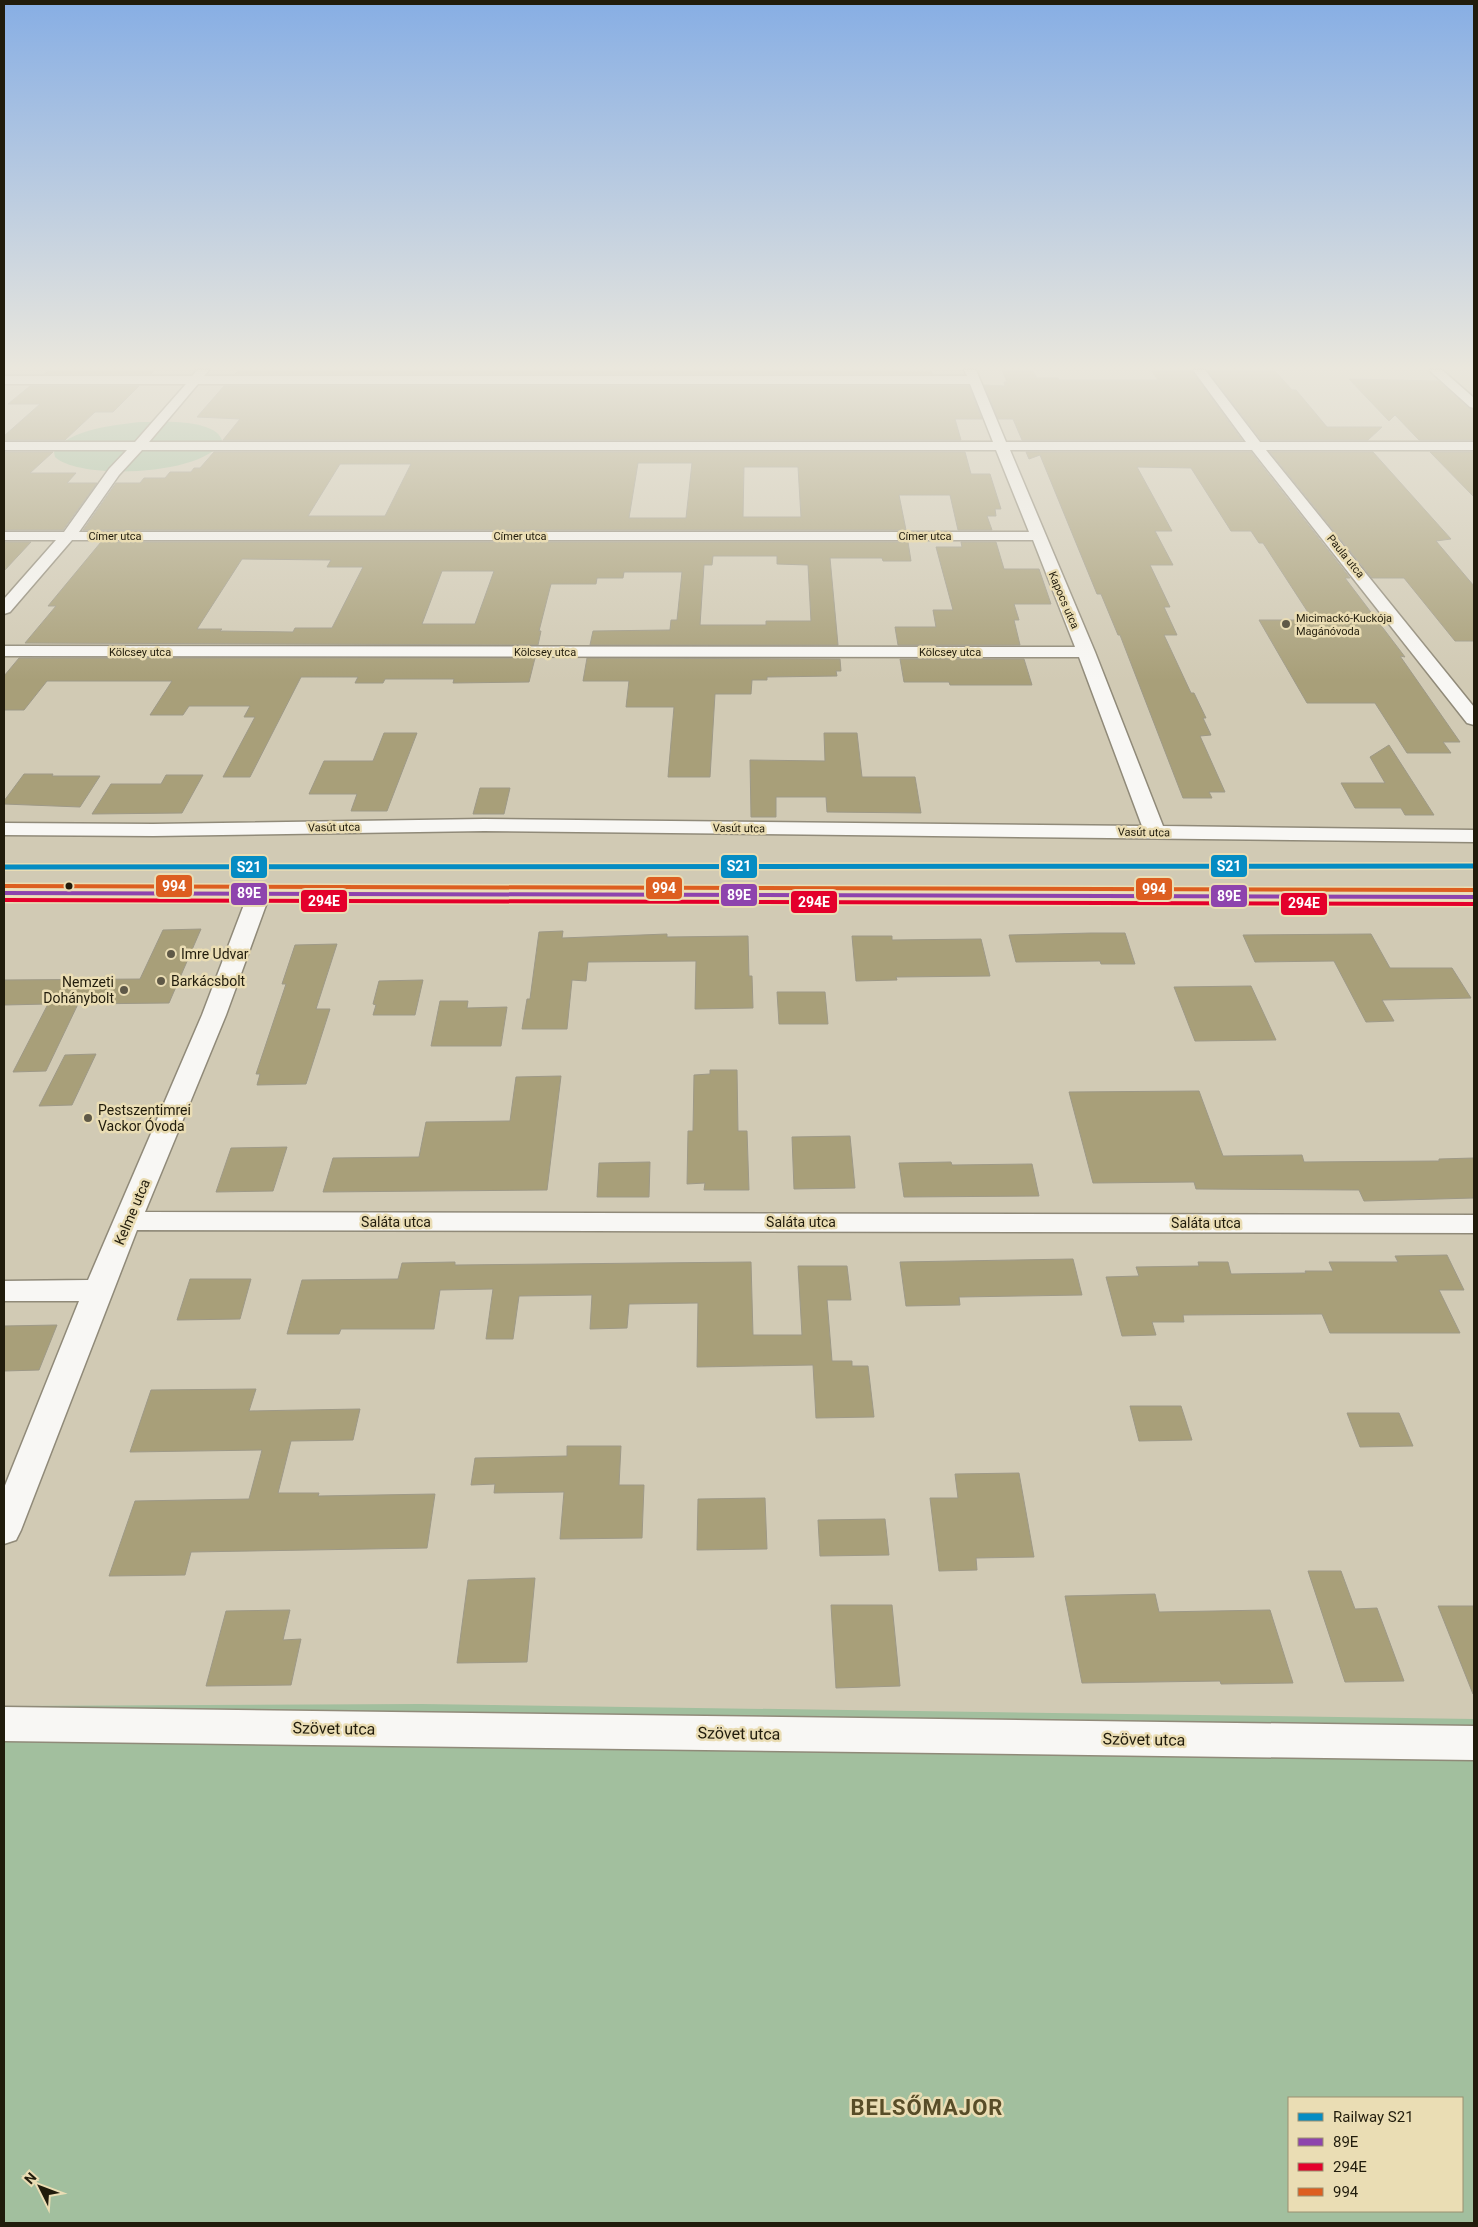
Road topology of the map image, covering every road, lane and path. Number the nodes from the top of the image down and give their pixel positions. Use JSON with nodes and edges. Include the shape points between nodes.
{"nodes":[{"id":1,"x":113,"y":474,"type":"edge"},
{"id":2,"x":1011,"y":474,"type":"edge"},
{"id":3,"x":1278,"y":474,"type":"edge"},
{"id":4,"x":4,"y":536,"type":"edge"},
{"id":5,"x":68,"y":536,"type":"junction"},
{"id":6,"x":1037,"y":536,"type":"junction"},
{"id":7,"x":4,"y":609,"type":"edge"},
{"id":8,"x":4,"y":652,"type":"edge"},
{"id":9,"x":1086,"y":652,"type":"junction"},
{"id":10,"x":1474,"y":719,"type":"edge"},
{"id":11,"x":4,"y":829,"type":"edge"},
{"id":12,"x":1155,"y":832,"type":"junction"},
{"id":13,"x":1474,"y":836,"type":"edge"},
{"id":14,"x":4,"y":893,"type":"edge"},
{"id":15,"x":259,"y":894,"type":"junction"},
{"id":16,"x":1474,"y":897,"type":"edge"},
{"id":17,"x":129,"y":1221,"type":"junction"},
{"id":18,"x":1474,"y":1224,"type":"edge"},
{"id":19,"x":98,"y":1290,"type":"junction"},
{"id":20,"x":4,"y":1291,"type":"edge"},
{"id":21,"x":4,"y":1530,"type":"edge"},
{"id":22,"x":4,"y":1724,"type":"edge"},
{"id":23,"x":1474,"y":1743,"type":"edge"}],
"edges":[{"from":1,"to":5,"type":"street"},
{"from":2,"to":6,"type":"street","name":"Kapocs utca"},
{"from":3,"to":10,"type":"street","name":"Paula utca"},
{"from":4,"to":5,"type":"street","name":"Címer utca"},
{"from":5,"to":6,"type":"street","name":"Címer utca"},
{"from":5,"to":7,"type":"street"},
{"from":6,"to":9,"type":"street","name":"Kapocs utca"},
{"from":8,"to":9,"type":"street","name":"Kölcsey utca"},
{"from":9,"to":12,"type":"street","name":"Kapocs utca"},
{"from":11,"to":12,"type":"street","name":"Vasút utca","via":[[484,825]]},
{"from":12,"to":13,"type":"street","name":"Vasút utca"},
{"from":14,"to":15,"type":"main road"},
{"from":15,"to":16,"type":"main road"},
{"from":15,"to":17,"type":"street","name":"Kelme utca","via":[[214,1015]]},
{"from":17,"to":18,"type":"street","name":"Saláta utca"},
{"from":17,"to":19,"type":"street","name":"Kelme utca"},
{"from":19,"to":20,"type":"street"},
{"from":19,"to":21,"type":"street","name":"Kelme utca"},
{"from":22,"to":23,"type":"street","name":"Szövet utca"}]}
